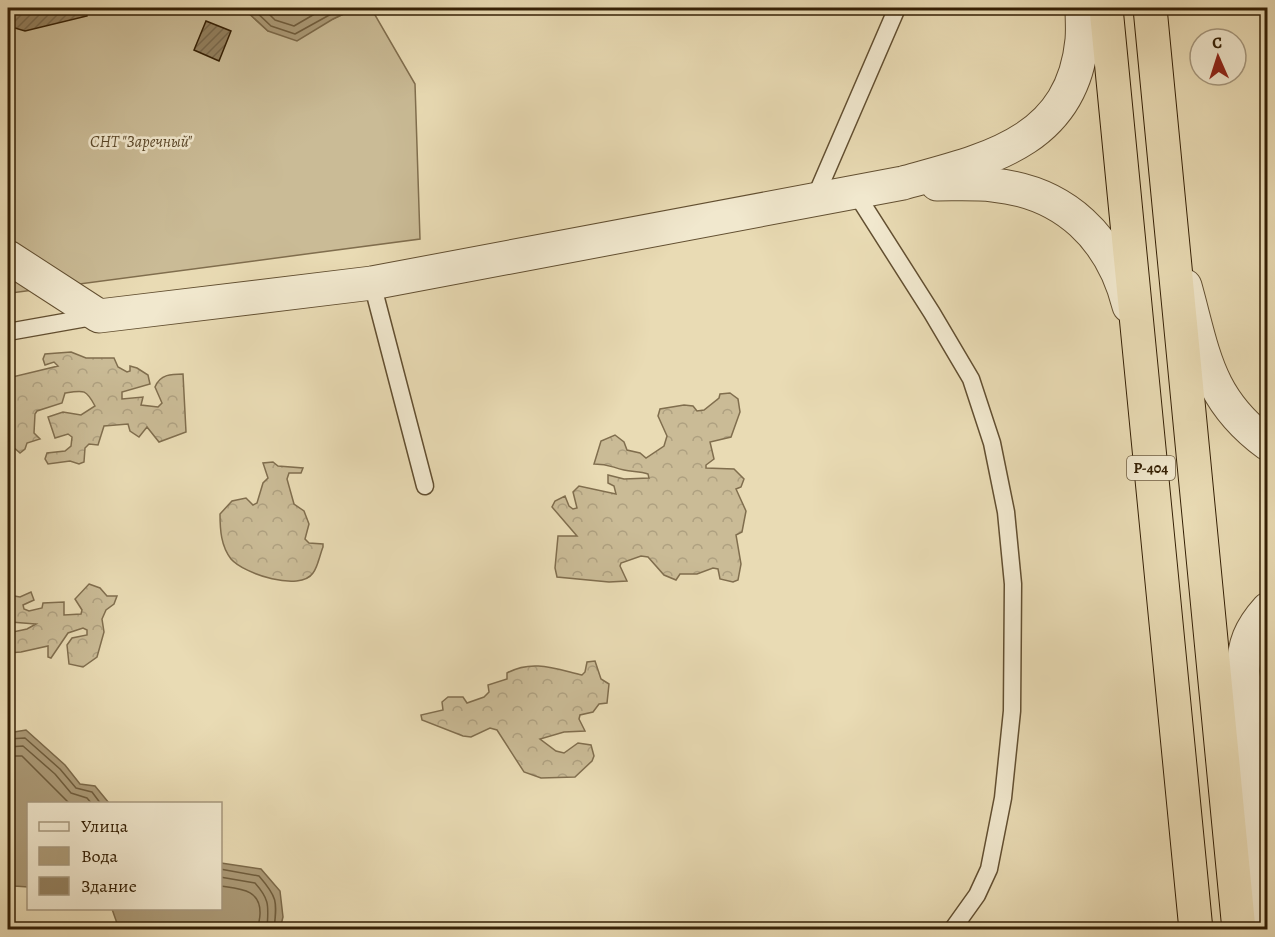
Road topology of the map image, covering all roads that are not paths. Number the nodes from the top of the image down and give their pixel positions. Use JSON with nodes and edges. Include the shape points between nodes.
{"nodes":[{"id":1,"x":897,"y":8,"type":"edge"},
{"id":2,"x":1082,"y":8,"type":"edge"},
{"id":3,"x":1106,"y":8,"type":"edge"},
{"id":4,"x":1150,"y":8,"type":"edge"},
{"id":5,"x":903,"y":183,"type":"junction"},
{"id":6,"x":855,"y":192,"type":"junction"},
{"id":7,"x":814,"y":200,"type":"junction"},
{"id":8,"x":1172,"y":236,"type":"junction"},
{"id":9,"x":8,"y":256,"type":"edge"},
{"id":10,"x":372,"y":283,"type":"junction"},
{"id":11,"x":99,"y":316,"type":"junction"},
{"id":12,"x":8,"y":332,"type":"edge"},
{"id":13,"x":1139,"y":343,"type":"junction"},
{"id":14,"x":1268,"y":444,"type":"edge"},
{"id":15,"x":425,"y":486,"type":"dead end"},
{"id":16,"x":1268,"y":609,"type":"edge"},
{"id":17,"x":952,"y":930,"type":"edge"},
{"id":18,"x":1196,"y":930,"type":"edge"},
{"id":19,"x":1239,"y":930,"type":"edge"},
{"id":20,"x":1257,"y":930,"type":"edge"}],
"edges":[{"from":1,"to":7,"type":"lane"},
{"from":2,"to":5,"type":"street","via":[[1083,39],[1072,84],[1042,127],[1015,146],[976,162]]},
{"from":3,"to":13,"type":"highway","number":"Р-404"},
{"from":4,"to":8,"type":"highway","number":"Р-404"},
{"from":5,"to":6,"type":"street"},
{"from":5,"to":13,"type":"street","via":[[994,185],[1026,191],[1075,216],[1115,265],[1124,284]]},
{"from":6,"to":7,"type":"street"},
{"from":6,"to":17,"type":"lane","via":[[971,379],[992,443],[1006,512],[1013,584],[1012,711],[1003,798],[989,869],[977,895]]},
{"from":7,"to":10,"type":"street"},
{"from":8,"to":14,"type":"street","via":[[1211,377],[1246,429]]},
{"from":8,"to":19,"type":"highway","number":"Р-404"},
{"from":9,"to":11,"type":"street"},
{"from":10,"to":11,"type":"street"},
{"from":10,"to":15,"type":"lane"},
{"from":11,"to":12,"type":"lane"},
{"from":13,"to":18,"type":"highway","number":"Р-404"},
{"from":16,"to":20,"type":"street","via":[[1257,621],[1244,652],[1243,671],[1254,814]]}]}
